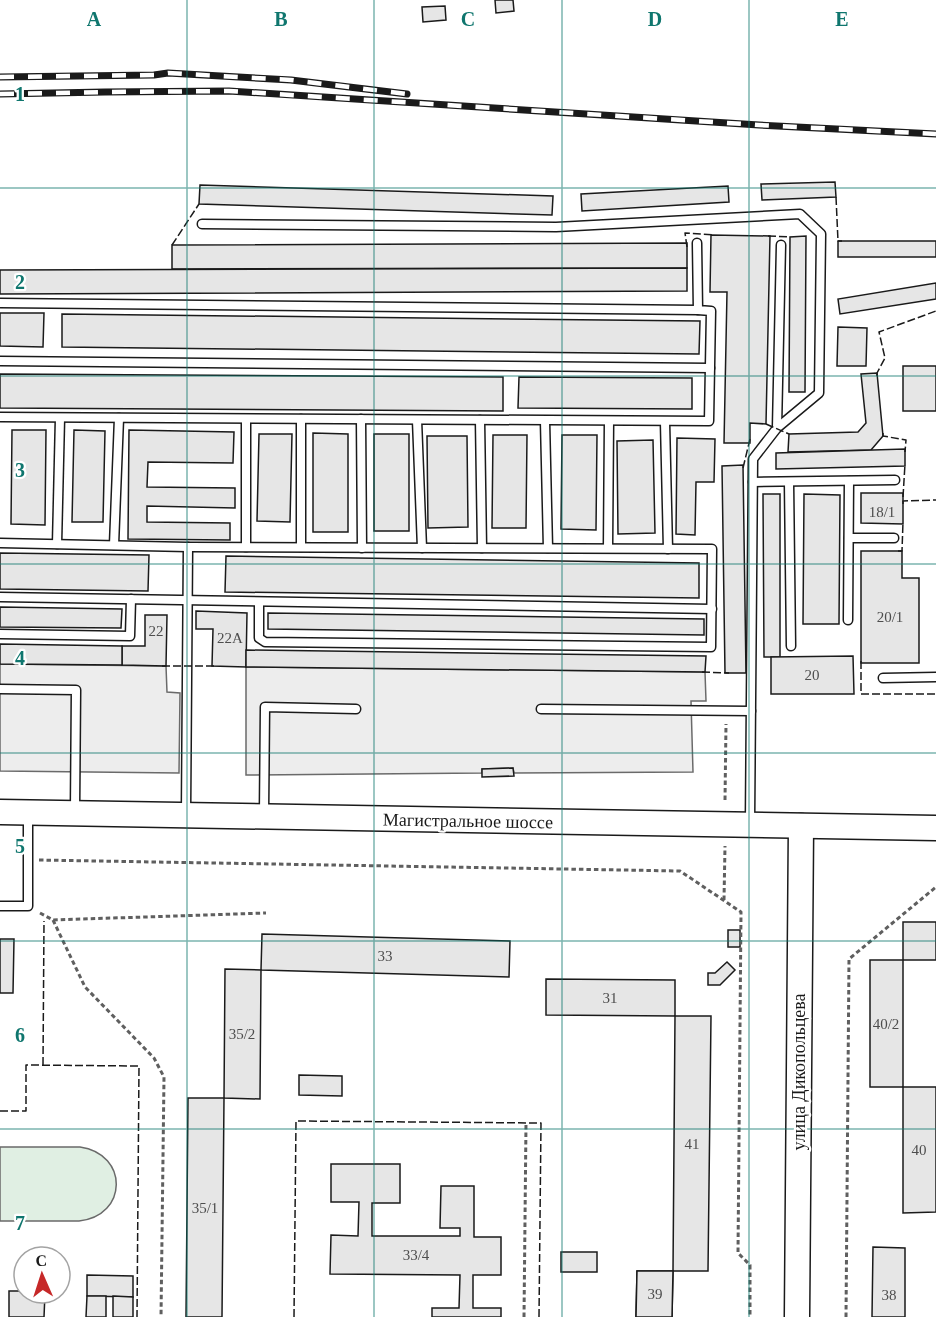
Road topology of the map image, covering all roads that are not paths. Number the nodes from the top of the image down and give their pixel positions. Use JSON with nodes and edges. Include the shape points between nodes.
{"nodes":[{"id":1,"x":202,"y":224,"type":"dead end"},
{"id":2,"x":697,"y":243,"type":"dead end"},
{"id":3,"x":781,"y":245,"type":"dead end"},
{"id":4,"x":0,"y":303,"type":"edge"},
{"id":5,"x":698,"y":310,"type":"junction"},
{"id":6,"x":0,"y":361,"type":"edge"},
{"id":7,"x":710,"y":368,"type":"junction"},
{"id":8,"x":0,"y":417,"type":"edge"},
{"id":9,"x":60,"y":418,"type":"junction"},
{"id":10,"x":119,"y":418,"type":"junction"},
{"id":11,"x":246,"y":419,"type":"junction"},
{"id":12,"x":301,"y":419,"type":"junction"},
{"id":13,"x":361,"y":419,"type":"junction"},
{"id":14,"x":417,"y":420,"type":"junction"},
{"id":15,"x":480,"y":420,"type":"junction"},
{"id":16,"x":545,"y":421,"type":"junction"},
{"id":17,"x":609,"y":421,"type":"junction"},
{"id":18,"x":665,"y":422,"type":"junction"},
{"id":19,"x":777,"y":428,"type":"junction"},
{"id":20,"x":895,"y":480,"type":"dead end"},
{"id":21,"x":849,"y":481,"type":"junction"},
{"id":22,"x":753,"y":482,"type":"junction"},
{"id":23,"x":789,"y":482,"type":"junction"},
{"id":24,"x":849,"y":538,"type":"junction"},
{"id":25,"x":894,"y":538,"type":"dead end"},
{"id":26,"x":0,"y":543,"type":"edge"},
{"id":27,"x":57,"y":544,"type":"junction"},
{"id":28,"x":114,"y":545,"type":"junction"},
{"id":29,"x":188,"y":547,"type":"junction"},
{"id":30,"x":246,"y":547,"type":"junction"},
{"id":31,"x":301,"y":547,"type":"junction"},
{"id":32,"x":362,"y":548,"type":"junction"},
{"id":33,"x":422,"y":548,"type":"junction"},
{"id":34,"x":482,"y":548,"type":"junction"},
{"id":35,"x":548,"y":548,"type":"junction"},
{"id":36,"x":608,"y":548,"type":"junction"},
{"id":37,"x":668,"y":549,"type":"junction"},
{"id":38,"x":0,"y":597,"type":"edge"},
{"id":39,"x":131,"y":599,"type":"junction"},
{"id":40,"x":188,"y":600,"type":"junction"},
{"id":41,"x":259,"y":602,"type":"junction"},
{"id":42,"x":712,"y":609,"type":"junction"},
{"id":43,"x":848,"y":620,"type":"dead end"},
{"id":44,"x":0,"y":634,"type":"edge"},
{"id":45,"x":790,"y":646,"type":"dead end"},
{"id":46,"x":936,"y":677,"type":"edge"},
{"id":47,"x":883,"y":678,"type":"dead end"},
{"id":48,"x":0,"y":688,"type":"edge"},
{"id":49,"x":356,"y":709,"type":"dead end"},
{"id":50,"x":541,"y":709,"type":"dead end"},
{"id":51,"x":751,"y":711,"type":"junction"},
{"id":52,"x":0,"y":812,"type":"edge"},
{"id":53,"x":28,"y":813,"type":"junction"},
{"id":54,"x":75,"y":814,"type":"junction"},
{"id":55,"x":186,"y":815,"type":"junction"},
{"id":56,"x":264,"y":817,"type":"junction"},
{"id":57,"x":750,"y":825,"type":"junction"},
{"id":58,"x":801,"y":826,"type":"junction"},
{"id":59,"x":936,"y":828,"type":"edge"},
{"id":60,"x":0,"y":906,"type":"edge"},
{"id":61,"x":797,"y":1317,"type":"edge"}],
"edges":[{"from":1,"to":19,"type":"lane","via":[[556,227],[800,214],[821,234],[819,393]]},
{"from":2,"to":5,"type":"lane"},
{"from":3,"to":19,"type":"lane"},
{"from":4,"to":5,"type":"lane"},
{"from":5,"to":7,"type":"lane","via":[[711,311]]},
{"from":6,"to":7,"type":"lane"},
{"from":7,"to":18,"type":"lane","via":[[709,421]]},
{"from":8,"to":9,"type":"lane"},
{"from":9,"to":10,"type":"lane"},
{"from":9,"to":27,"type":"lane"},
{"from":10,"to":11,"type":"lane"},
{"from":10,"to":28,"type":"lane"},
{"from":11,"to":12,"type":"lane"},
{"from":11,"to":30,"type":"lane"},
{"from":12,"to":13,"type":"lane"},
{"from":12,"to":31,"type":"lane"},
{"from":13,"to":14,"type":"lane"},
{"from":13,"to":32,"type":"lane"},
{"from":14,"to":15,"type":"lane"},
{"from":14,"to":33,"type":"lane"},
{"from":15,"to":16,"type":"lane"},
{"from":15,"to":34,"type":"lane"},
{"from":16,"to":17,"type":"lane"},
{"from":16,"to":35,"type":"lane"},
{"from":17,"to":18,"type":"lane"},
{"from":17,"to":36,"type":"lane"},
{"from":18,"to":37,"type":"lane"},
{"from":19,"to":22,"type":"lane","via":[[753,459]]},
{"from":20,"to":21,"type":"lane"},
{"from":21,"to":23,"type":"lane"},
{"from":21,"to":24,"type":"lane"},
{"from":22,"to":23,"type":"lane"},
{"from":22,"to":51,"type":"lane"},
{"from":23,"to":45,"type":"lane"},
{"from":24,"to":25,"type":"lane"},
{"from":24,"to":43,"type":"lane"},
{"from":26,"to":27,"type":"lane"},
{"from":27,"to":28,"type":"lane"},
{"from":28,"to":29,"type":"lane"},
{"from":29,"to":30,"type":"lane"},
{"from":29,"to":40,"type":"lane"},
{"from":30,"to":31,"type":"lane"},
{"from":31,"to":32,"type":"lane"},
{"from":32,"to":33,"type":"lane"},
{"from":33,"to":34,"type":"lane"},
{"from":34,"to":35,"type":"lane"},
{"from":35,"to":36,"type":"lane"},
{"from":36,"to":37,"type":"lane"},
{"from":37,"to":42,"type":"lane","via":[[712,549]]},
{"from":38,"to":39,"type":"lane"},
{"from":39,"to":40,"type":"lane"},
{"from":39,"to":44,"type":"lane","via":[[130,636]]},
{"from":40,"to":41,"type":"lane"},
{"from":40,"to":55,"type":"lane"},
{"from":41,"to":42,"type":"lane"},
{"from":41,"to":42,"type":"lane","via":[[260,638],[265,642],[711,646]]},
{"from":46,"to":47,"type":"lane"},
{"from":48,"to":54,"type":"lane","via":[[76,690]]},
{"from":49,"to":56,"type":"lane","via":[[265,707]]},
{"from":50,"to":51,"type":"lane"},
{"from":51,"to":57,"type":"lane"},
{"from":52,"to":53,"type":"main road","name":"Магистральное шоссе"},
{"from":53,"to":54,"type":"main road","name":"Магистральное шоссе"},
{"from":53,"to":60,"type":"lane","via":[[28,906]]},
{"from":54,"to":55,"type":"main road","name":"Магистральное шоссе"},
{"from":55,"to":56,"type":"main road","name":"Магистральное шоссе"},
{"from":56,"to":57,"type":"main road","name":"Магистральное шоссе"},
{"from":57,"to":58,"type":"main road","name":"Магистральное шоссе"},
{"from":58,"to":59,"type":"main road","name":"Магистральное шоссе"},
{"from":58,"to":61,"type":"main road","name":"улица Дикопольцева"}]}
